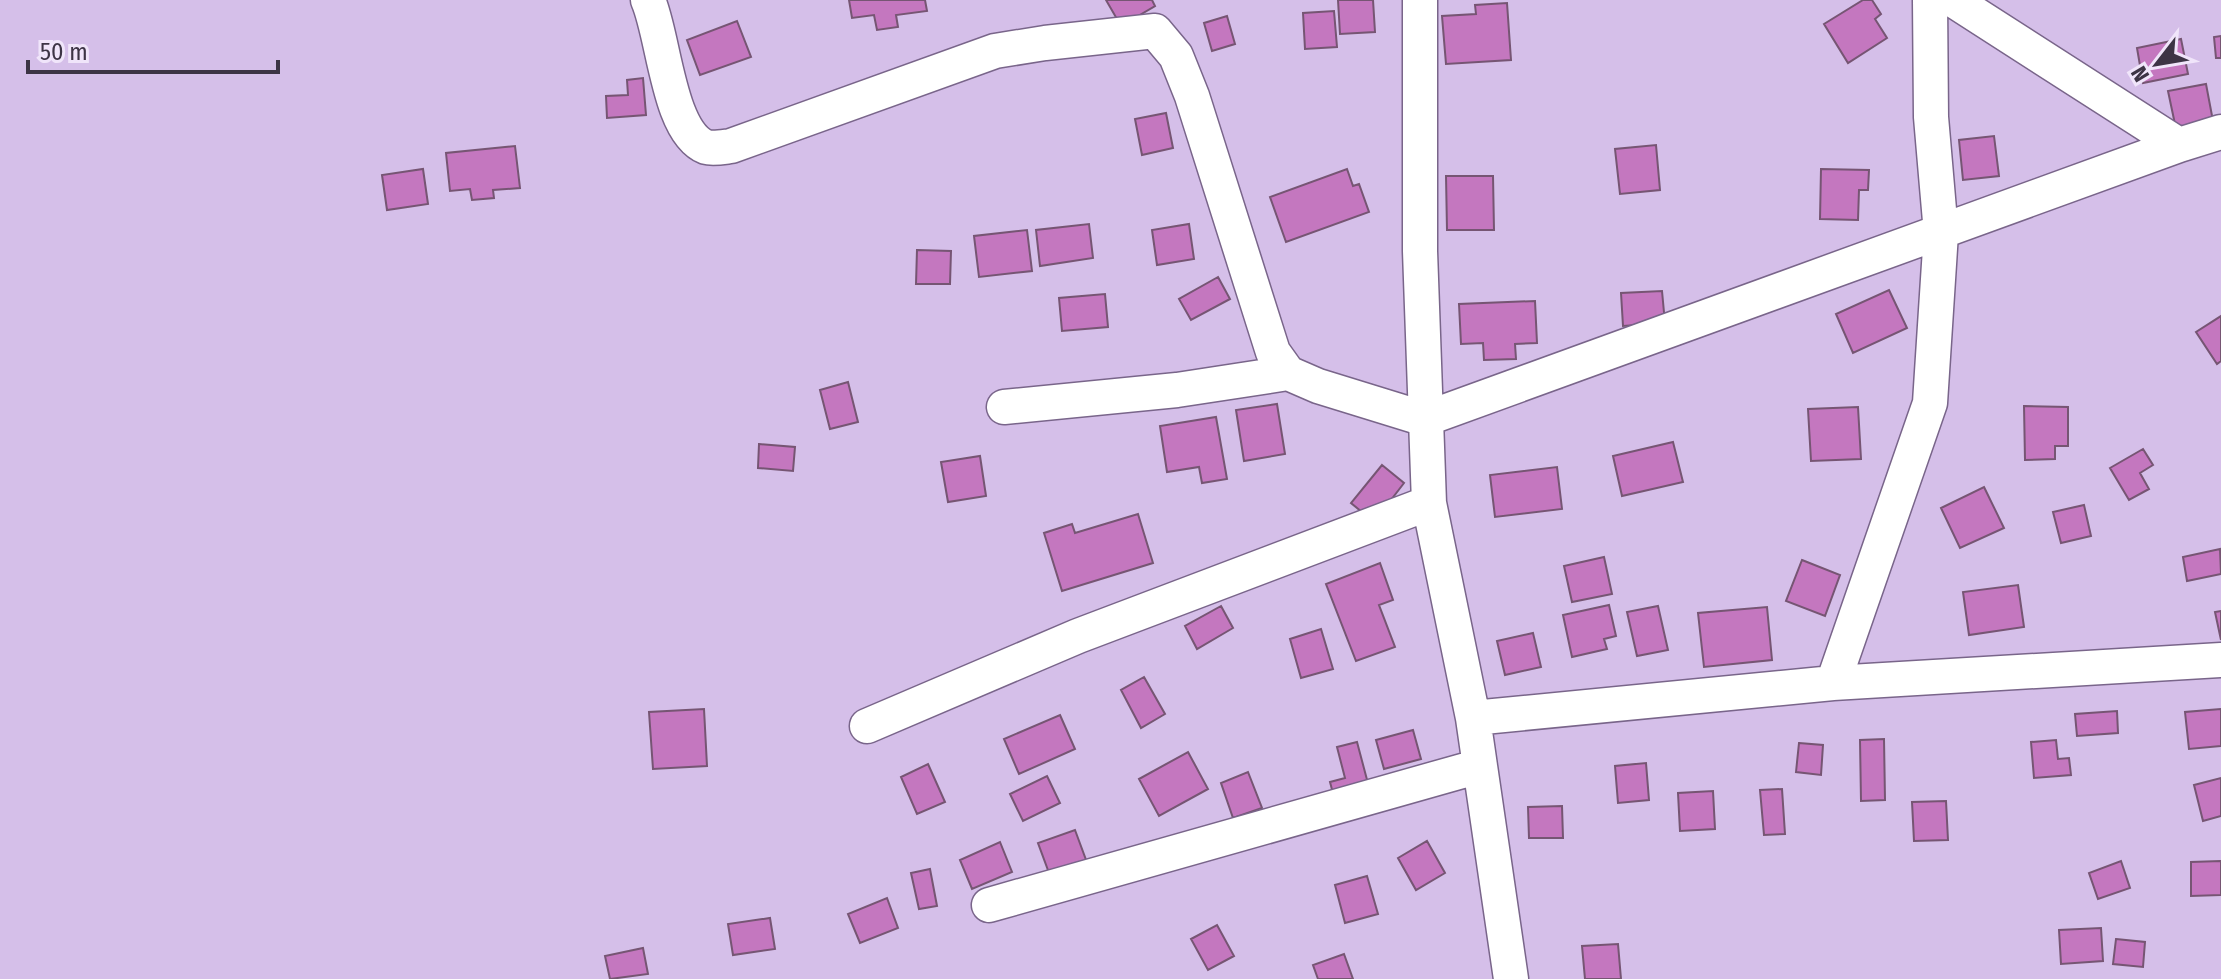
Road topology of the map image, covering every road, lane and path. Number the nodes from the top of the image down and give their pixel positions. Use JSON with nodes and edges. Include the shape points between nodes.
{"nodes":[{"id":1,"x":648,"y":0,"type":"edge"},
{"id":2,"x":1420,"y":0,"type":"edge"},
{"id":3,"x":1930,"y":0,"type":"edge"},
{"id":4,"x":1953,"y":0,"type":"edge"},
{"id":5,"x":2221,"y":132,"type":"edge"},
{"id":6,"x":2179,"y":145,"type":"junction"},
{"id":7,"x":1941,"y":233,"type":"junction"},
{"id":8,"x":1288,"y":373,"type":"junction"},
{"id":9,"x":1004,"y":407,"type":"dead end"},
{"id":10,"x":1425,"y":419,"type":"junction"},
{"id":11,"x":1429,"y":503,"type":"junction"},
{"id":12,"x":2221,"y":660,"type":"edge"},
{"id":13,"x":1833,"y":683,"type":"junction"},
{"id":14,"x":1473,"y":718,"type":"junction"},
{"id":15,"x":867,"y":726,"type":"dead end"},
{"id":16,"x":1480,"y":766,"type":"junction"},
{"id":17,"x":989,"y":905,"type":"dead end"},
{"id":18,"x":1511,"y":979,"type":"edge"}],
"edges":[{"from":1,"to":8,"type":"street","via":[[676,111],[691,137],[708,148],[731,146],[995,51],[1155,31],[1176,56],[1273,352]]},
{"from":2,"to":10,"type":"street"},
{"from":3,"to":7,"type":"street","via":[[1931,117]]},
{"from":4,"to":6,"type":"street"},
{"from":5,"to":6,"type":"street"},
{"from":6,"to":7,"type":"street"},
{"from":7,"to":10,"type":"street"},
{"from":7,"to":13,"type":"street","via":[[1930,403]]},
{"from":8,"to":9,"type":"street"},
{"from":8,"to":10,"type":"street"},
{"from":10,"to":11,"type":"street"},
{"from":11,"to":14,"type":"street"},
{"from":11,"to":15,"type":"street","via":[[1078,636]]},
{"from":12,"to":13,"type":"street"},
{"from":13,"to":14,"type":"street"},
{"from":14,"to":16,"type":"street"},
{"from":16,"to":17,"type":"street"},
{"from":16,"to":18,"type":"street"}]}
